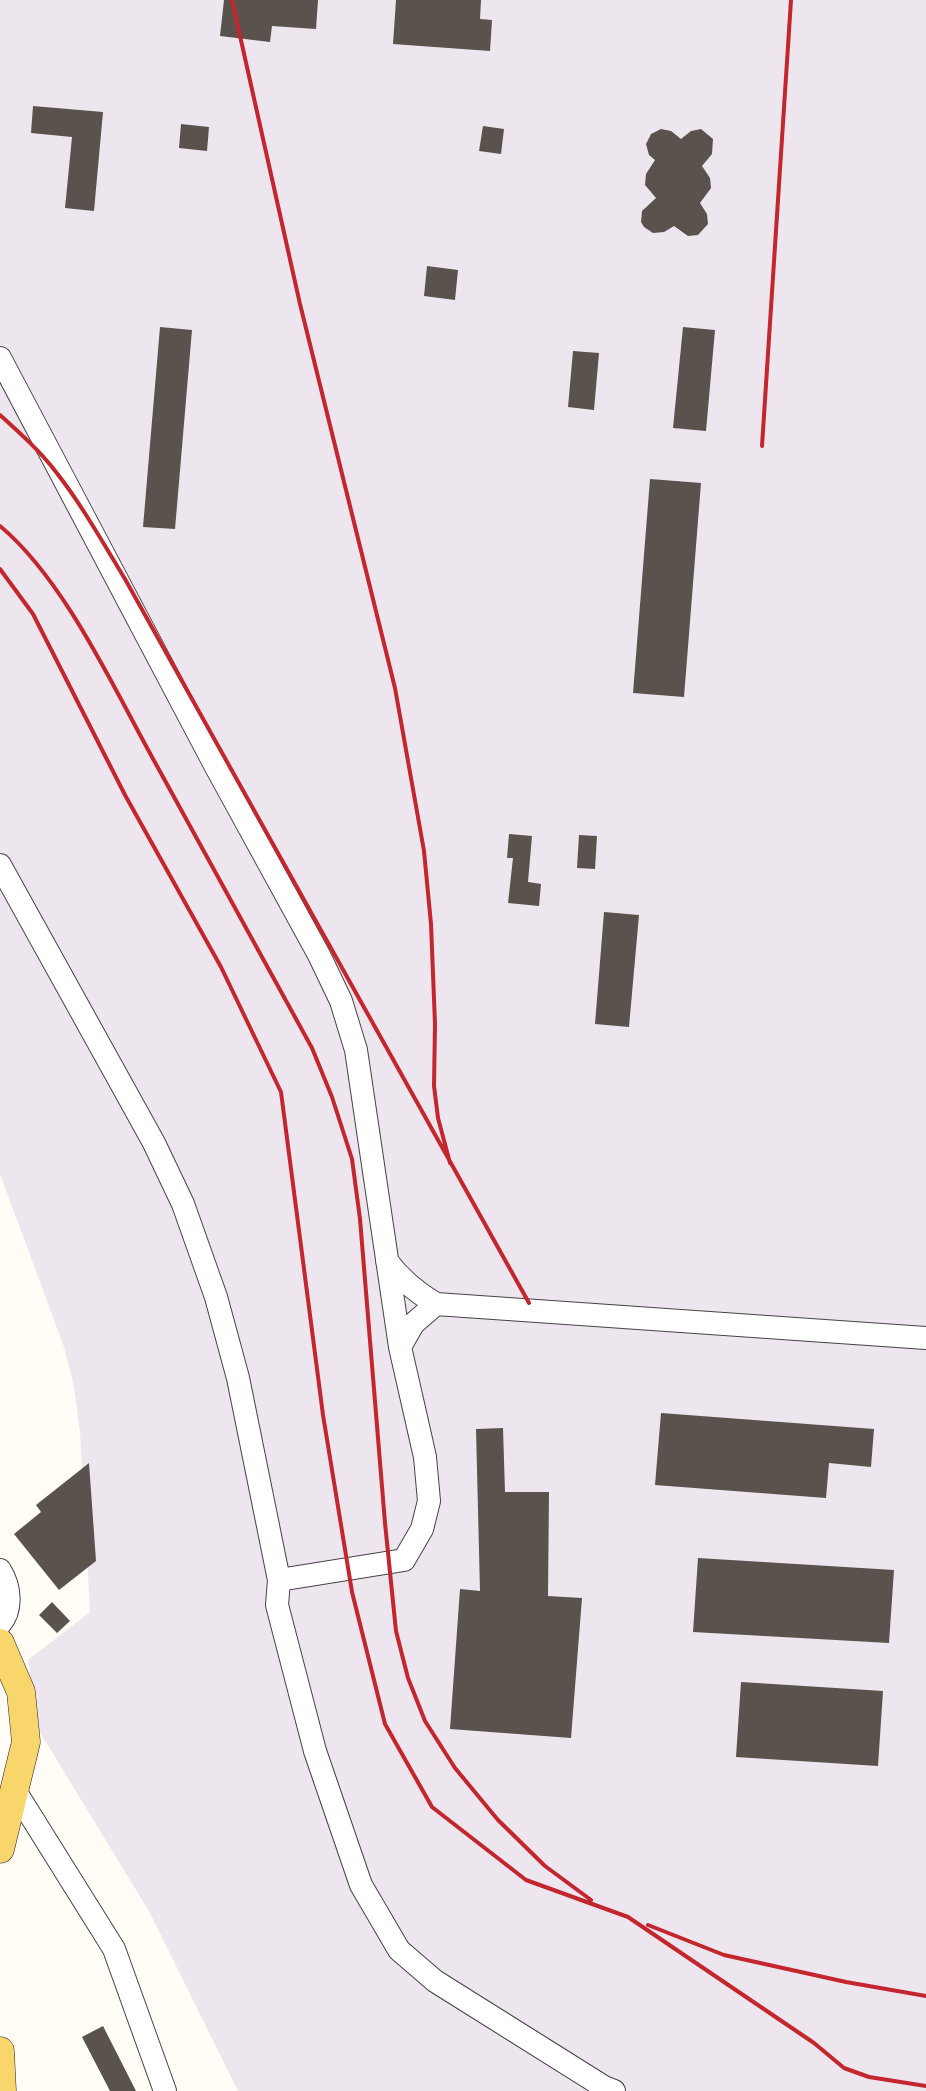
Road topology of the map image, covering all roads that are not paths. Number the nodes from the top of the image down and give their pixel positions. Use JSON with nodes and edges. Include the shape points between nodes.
{"nodes":[{"id":1,"x":0,"y":358,"type":"edge"},
{"id":2,"x":0,"y":865,"type":"edge"},
{"id":3,"x":387,"y":1261,"type":"junction"},
{"id":4,"x":436,"y":1304,"type":"junction"},
{"id":5,"x":926,"y":1338,"type":"edge"},
{"id":6,"x":400,"y":1347,"type":"junction"},
{"id":7,"x":0,"y":1570,"type":"edge"},
{"id":8,"x":279,"y":1580,"type":"junction"},
{"id":9,"x":0,"y":1624,"type":"edge"},
{"id":10,"x":0,"y":1643,"type":"edge"},
{"id":11,"x":14,"y":1789,"type":"junction"},
{"id":12,"x":0,"y":1848,"type":"edge"},
{"id":13,"x":0,"y":2051,"type":"edge"},
{"id":14,"x":2,"y":2091,"type":"edge"},
{"id":15,"x":165,"y":2091,"type":"edge"},
{"id":16,"x":614,"y":2091,"type":"edge"}],
"edges":[{"from":1,"to":3,"type":"street","via":[[320,955],[341,1001],[356,1050]]},
{"from":2,"to":8,"type":"street","via":[[94,1031],[184,1204],[216,1297],[238,1378]]},
{"from":3,"to":4,"type":"street","via":[[415,1292]]},
{"from":3,"to":6,"type":"street"},
{"from":4,"to":5,"type":"street"},
{"from":4,"to":6,"type":"street","via":[[413,1324]]},
{"from":6,"to":8,"type":"street","via":[[425,1457],[429,1501],[414,1546],[404,1560]]},
{"from":7,"to":9,"type":"street","via":[[7,1581],[8,1594],[5,1616]]},
{"from":8,"to":16,"type":"street","via":[[277,1605],[316,1751],[361,1885],[399,1950],[435,1981]]},
{"from":10,"to":11,"type":"main road","via":[[21,1692],[25,1717],[26,1742]]},
{"from":11,"to":12,"type":"main road"},
{"from":11,"to":15,"type":"street","via":[[114,1949]]},
{"from":13,"to":14,"type":"main road"}]}
